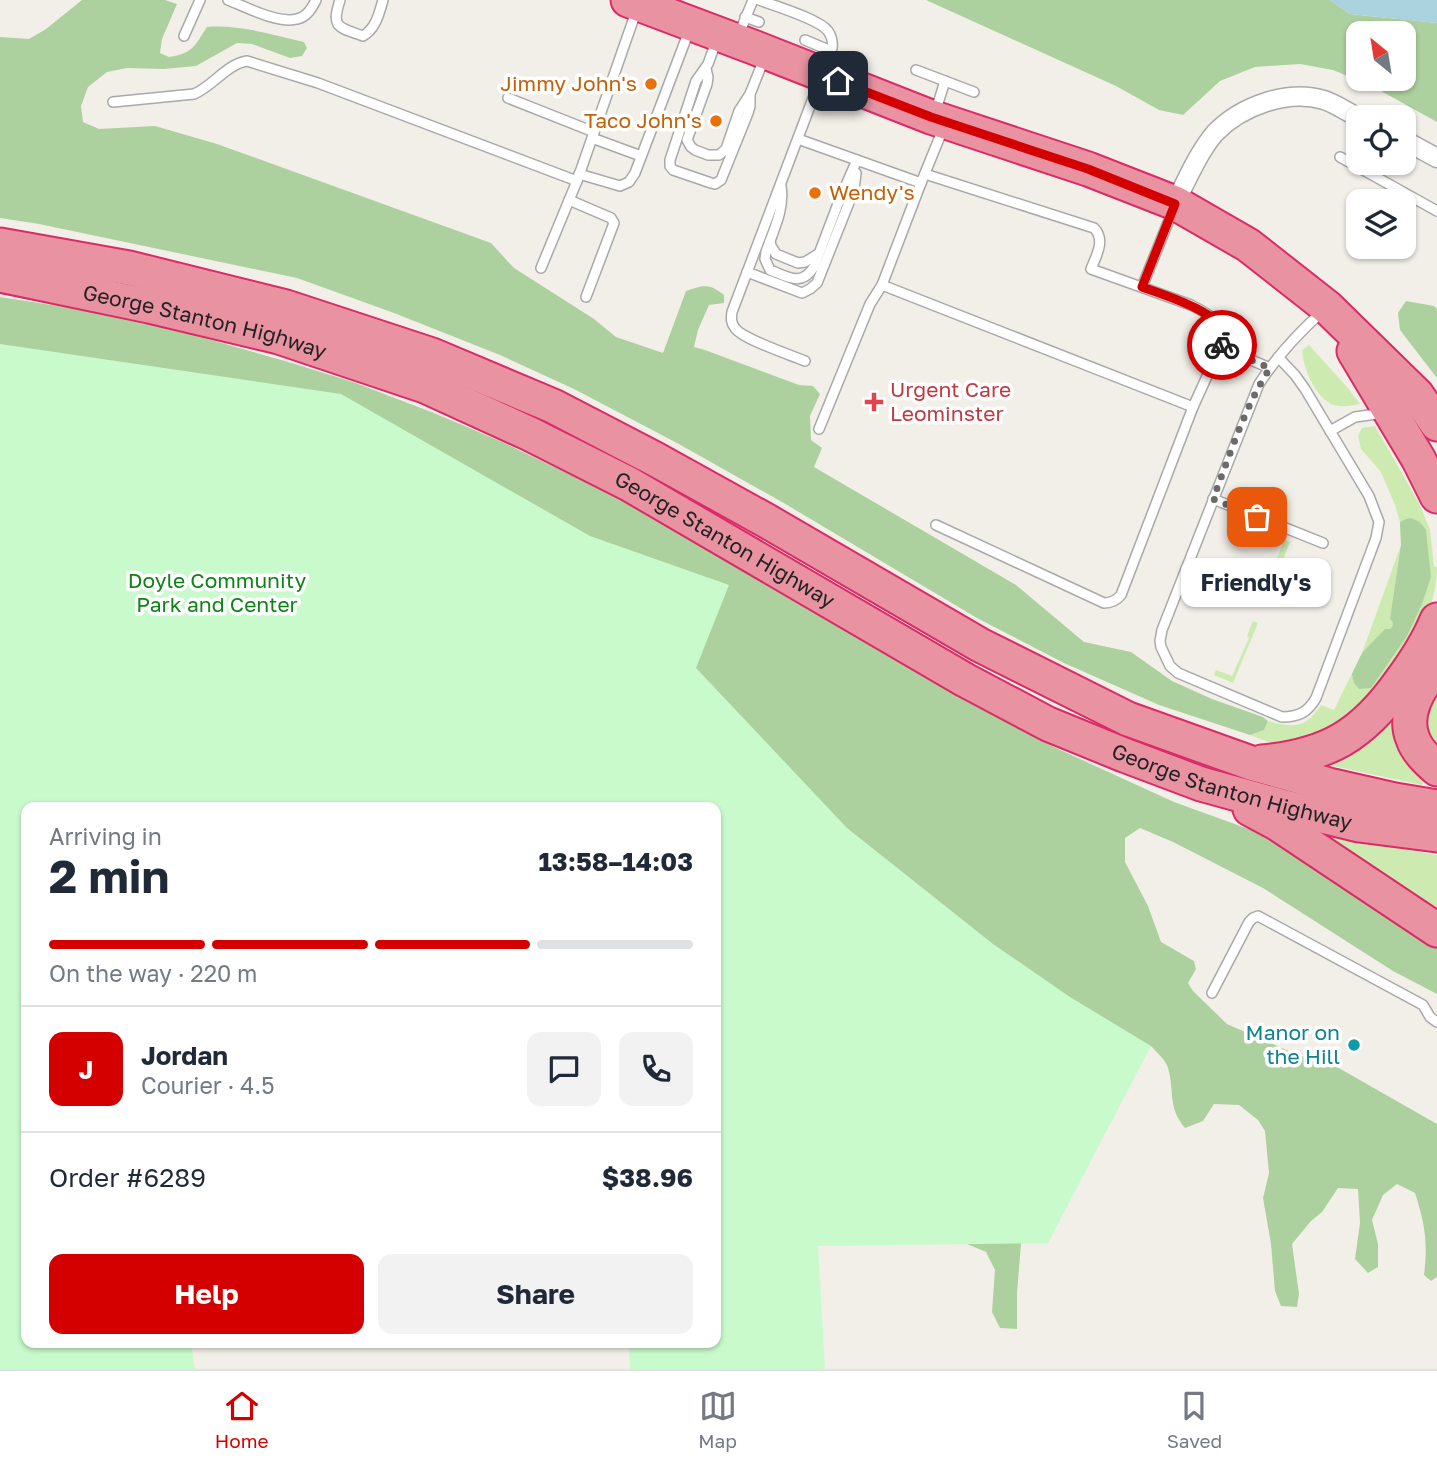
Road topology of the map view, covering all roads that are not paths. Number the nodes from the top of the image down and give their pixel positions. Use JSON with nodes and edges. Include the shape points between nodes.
{"nodes":[{"id":1,"x":192,"y":0,"type":"edge"},
{"id":2,"x":199,"y":0,"type":"edge"},
{"id":3,"x":228,"y":0,"type":"edge"},
{"id":4,"x":316,"y":0,"type":"edge"},
{"id":5,"x":341,"y":0,"type":"edge"},
{"id":6,"x":383,"y":0,"type":"edge"},
{"id":7,"x":753,"y":0,"type":"edge"},
{"id":8,"x":760,"y":0,"type":"edge"},
{"id":9,"x":633,"y":2,"type":"edge"},
{"id":10,"x":721,"y":27,"type":"junction"},
{"id":11,"x":184,"y":36,"type":"dead end"},
{"id":12,"x":805,"y":40,"type":"dead end"},
{"id":13,"x":827,"y":63,"type":"junction"},
{"id":14,"x":706,"y":69,"type":"junction"},
{"id":15,"x":916,"y":70,"type":"dead end"},
{"id":16,"x":946,"y":81,"type":"junction"},
{"id":17,"x":974,"y":92,"type":"dead end"},
{"id":18,"x":750,"y":94,"type":"junction"},
{"id":19,"x":508,"y":98,"type":"dead end"},
{"id":20,"x":113,"y":102,"type":"dead end"},
{"id":21,"x":1346,"y":111,"type":"edge"},
{"id":22,"x":940,"y":120,"type":"junction"},
{"id":23,"x":593,"y":135,"type":"junction"},
{"id":24,"x":798,"y":139,"type":"junction"},
{"id":25,"x":1416,"y":147,"type":"edge"},
{"id":26,"x":641,"y":156,"type":"junction"},
{"id":27,"x":1340,"y":157,"type":"dead end"},
{"id":28,"x":1437,"y":158,"type":"edge"},
{"id":29,"x":858,"y":160,"type":"junction"},
{"id":30,"x":925,"y":174,"type":"junction"},
{"id":31,"x":578,"y":177,"type":"junction"},
{"id":32,"x":920,"y":183,"type":"junction"},
{"id":33,"x":780,"y":185,"type":"junction"},
{"id":34,"x":569,"y":201,"type":"junction"},
{"id":35,"x":1175,"y":204,"type":"junction"},
{"id":36,"x":1437,"y":211,"type":"edge"},
{"id":37,"x":770,"y":241,"type":"junction"},
{"id":38,"x":0,"y":245,"type":"edge"},
{"id":39,"x":819,"y":254,"type":"junction"},
{"id":40,"x":541,"y":268,"type":"dead end"},
{"id":41,"x":747,"y":272,"type":"junction"},
{"id":42,"x":0,"y":275,"type":"edge"},
{"id":43,"x":882,"y":285,"type":"junction"},
{"id":44,"x":1142,"y":287,"type":"junction"},
{"id":45,"x":586,"y":297,"type":"dead end"},
{"id":46,"x":1327,"y":307,"type":"junction"},
{"id":47,"x":1220,"y":347,"type":"junction"},
{"id":48,"x":1278,"y":357,"type":"junction"},
{"id":49,"x":805,"y":361,"type":"dead end"},
{"id":50,"x":1270,"y":368,"type":"junction"},
{"id":51,"x":1194,"y":407,"type":"junction"},
{"id":52,"x":1391,"y":412,"type":"junction"},
{"id":53,"x":1437,"y":424,"type":"edge"},
{"id":54,"x":819,"y":429,"type":"dead end"},
{"id":55,"x":1330,"y":430,"type":"junction"},
{"id":56,"x":1437,"y":496,"type":"edge"},
{"id":57,"x":1213,"y":499,"type":"junction"},
{"id":58,"x":936,"y":525,"type":"dead end"},
{"id":59,"x":1323,"y":544,"type":"dead end"},
{"id":60,"x":1435,"y":642,"type":"edge"},
{"id":61,"x":1251,"y":763,"type":"junction"},
{"id":62,"x":1437,"y":769,"type":"edge"},
{"id":63,"x":1201,"y":784,"type":"junction"},
{"id":64,"x":1437,"y":807,"type":"edge"},
{"id":65,"x":1437,"y":835,"type":"edge"},
{"id":66,"x":1437,"y":930,"type":"edge"},
{"id":67,"x":1212,"y":993,"type":"dead end"},
{"id":68,"x":1437,"y":1022,"type":"edge"}],
"edges":[{"from":1,"to":2,"type":"lane"},
{"from":2,"to":11,"type":"lane"},
{"from":3,"to":4,"type":"lane","via":[[280,20],[298,19]]},
{"from":5,"to":6,"type":"lane","via":[[337,23],[363,36],[375,24]]},
{"from":7,"to":10,"type":"lane"},
{"from":8,"to":13,"type":"lane","via":[[824,27],[833,41]]},
{"from":9,"to":10,"type":"highway"},
{"from":9,"to":23,"type":"lane"},
{"from":10,"to":13,"type":"highway"},
{"from":10,"to":14,"type":"lane"},
{"from":10,"to":18,"type":"lane"},
{"from":10,"to":26,"type":"lane"},
{"from":12,"to":13,"type":"lane"},
{"from":13,"to":22,"type":"highway"},
{"from":13,"to":24,"type":"lane"},
{"from":14,"to":18,"type":"lane","via":[[707,84],[688,134],[688,144],[695,150],[715,156],[726,149]]},
{"from":14,"to":18,"type":"lane","via":[[696,81],[670,160],[673,170],[718,183],[748,113]]},
{"from":15,"to":16,"type":"lane"},
{"from":16,"to":17,"type":"lane"},
{"from":16,"to":22,"type":"lane"},
{"from":19,"to":23,"type":"lane"},
{"from":20,"to":31,"type":"lane","via":[[194,94],[247,61]]},
{"from":21,"to":35,"type":"street","via":[[1324,100],[1300,97],[1257,105],[1215,134]]},
{"from":22,"to":30,"type":"lane"},
{"from":22,"to":35,"type":"highway","via":[[1088,169]]},
{"from":23,"to":26,"type":"lane"},
{"from":23,"to":31,"type":"lane"},
{"from":24,"to":29,"type":"lane"},
{"from":24,"to":33,"type":"lane"},
{"from":25,"to":28,"type":"street"},
{"from":26,"to":31,"type":"lane","via":[[629,182],[620,186]]},
{"from":27,"to":36,"type":"lane"},
{"from":29,"to":32,"type":"lane"},
{"from":29,"to":39,"type":"lane"},
{"from":29,"to":41,"type":"lane","via":[[854,190],[817,283],[802,293]]},
{"from":30,"to":32,"type":"lane"},
{"from":30,"to":44,"type":"lane","via":[[1094,228],[1100,242],[1090,269]]},
{"from":31,"to":34,"type":"lane"},
{"from":32,"to":43,"type":"lane"},
{"from":33,"to":37,"type":"lane","via":[[781,206]]},
{"from":33,"to":41,"type":"lane"},
{"from":34,"to":40,"type":"lane"},
{"from":34,"to":45,"type":"lane","via":[[614,223]]},
{"from":35,"to":44,"type":"lane"},
{"from":35,"to":46,"type":"highway","via":[[1248,245]]},
{"from":37,"to":39,"type":"lane","via":[[776,254],[798,263]]},
{"from":37,"to":39,"type":"lane","via":[[767,266],[794,279],[812,272]]},
{"from":38,"to":61,"type":"highway","name":"George Stanton Highway","via":[[129,268],[286,307],[432,355],[553,406],[655,459],[980,645],[1079,695],[1128,719]]},
{"from":41,"to":49,"type":"lane","via":[[732,325],[741,334]]},
{"from":42,"to":63,"type":"highway","name":"George Stanton Highway","via":[[279,337],[425,386],[629,484],[1048,724]]},
{"from":43,"to":51,"type":"lane"},
{"from":43,"to":54,"type":"lane"},
{"from":44,"to":47,"type":"lane","via":[[1191,305],[1219,324],[1224,331]]},
{"from":46,"to":48,"type":"lane"},
{"from":46,"to":52,"type":"highway"},
{"from":46,"to":53,"type":"highway","via":[[1417,395]]},
{"from":47,"to":50,"type":"lane"},
{"from":47,"to":51,"type":"lane"},
{"from":48,"to":50,"type":"lane"},
{"from":48,"to":55,"type":"lane"},
{"from":50,"to":57,"type":"lane","via":[[1248,409]]},
{"from":51,"to":58,"type":"lane","via":[[1121,595],[1111,603]]},
{"from":52,"to":55,"type":"lane","via":[[1355,417]]},
{"from":52,"to":56,"type":"highway"},
{"from":55,"to":57,"type":"lane","via":[[1379,522],[1316,698],[1300,715],[1282,717],[1183,676],[1170,666],[1161,647],[1163,630]]},
{"from":57,"to":59,"type":"lane"},
{"from":60,"to":61,"type":"highway","via":[[1380,709],[1352,734],[1308,754]]},
{"from":60,"to":62,"type":"highway","via":[[1410,726],[1415,744]]},
{"from":61,"to":64,"type":"highway","name":"George Stanton Highway"},
{"from":63,"to":65,"type":"highway","name":"George Stanton Highway","via":[[1359,825]]},
{"from":63,"to":66,"type":"highway","via":[[1278,824]]},
{"from":67,"to":68,"type":"lane","via":[[1249,922],[1258,916],[1423,1005]]}]}
